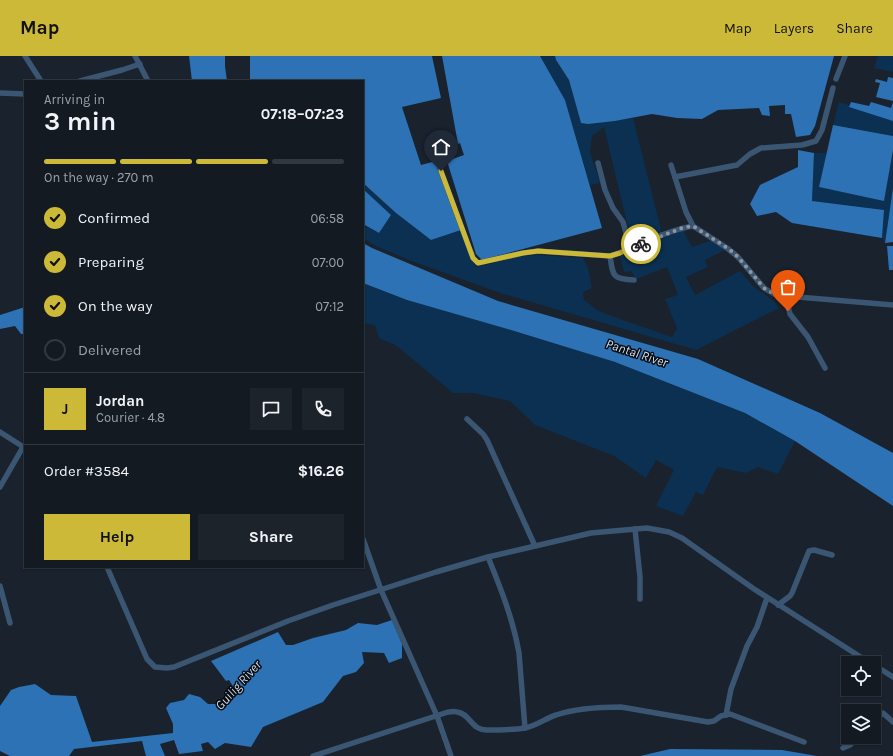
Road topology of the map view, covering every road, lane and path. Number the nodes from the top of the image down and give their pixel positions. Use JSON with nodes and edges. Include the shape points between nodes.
{"nodes":[{"id":1,"x":25,"y":56,"type":"edge"},
{"id":2,"x":135,"y":56,"type":"edge"},
{"id":3,"x":845,"y":56,"type":"edge"},
{"id":4,"x":140,"y":64,"type":"junction"},
{"id":5,"x":836,"y":79,"type":"dead end"},
{"id":6,"x":40,"y":80,"type":"edge"},
{"id":7,"x":84,"y":80,"type":"edge"},
{"id":8,"x":148,"y":80,"type":"edge"},
{"id":9,"x":833,"y":88,"type":"dead end"},
{"id":10,"x":0,"y":93,"type":"edge"},
{"id":11,"x":24,"y":94,"type":"edge"},
{"id":12,"x":435,"y":155,"type":"dead end"},
{"id":13,"x":598,"y":163,"type":"dead end"},
{"id":14,"x":671,"y":165,"type":"dead end"},
{"id":15,"x":675,"y":177,"type":"junction"},
{"id":16,"x":693,"y":226,"type":"junction"},
{"id":17,"x":630,"y":248,"type":"junction"},
{"id":18,"x":610,"y":256,"type":"junction"},
{"id":19,"x":634,"y":280,"type":"dead end"},
{"id":20,"x":786,"y":296,"type":"junction"},
{"id":21,"x":893,"y":305,"type":"edge"},
{"id":22,"x":825,"y":368,"type":"dead end"},
{"id":23,"x":467,"y":419,"type":"dead end"},
{"id":24,"x":0,"y":432,"type":"edge"},
{"id":25,"x":24,"y":448,"type":"edge"},
{"id":26,"x":0,"y":486,"type":"edge"},
{"id":27,"x":635,"y":529,"type":"junction"},
{"id":28,"x":364,"y":542,"type":"edge"},
{"id":29,"x":535,"y":546,"type":"junction"},
{"id":30,"x":832,"y":555,"type":"dead end"},
{"id":31,"x":488,"y":557,"type":"junction"},
{"id":32,"x":107,"y":568,"type":"edge"},
{"id":33,"x":0,"y":586,"type":"edge"},
{"id":34,"x":381,"y":590,"type":"junction"},
{"id":35,"x":767,"y":598,"type":"junction"},
{"id":36,"x":640,"y":599,"type":"dead end"},
{"id":37,"x":778,"y":605,"type":"junction"},
{"id":38,"x":7,"y":612,"type":"junction"},
{"id":39,"x":0,"y":614,"type":"edge"},
{"id":40,"x":10,"y":624,"type":"dead end"},
{"id":41,"x":859,"y":656,"type":"edge"},
{"id":42,"x":881,"y":669,"type":"edge"},
{"id":43,"x":893,"y":677,"type":"edge"},
{"id":44,"x":726,"y":714,"type":"junction"},
{"id":45,"x":881,"y":715,"type":"edge"},
{"id":46,"x":437,"y":716,"type":"junction"},
{"id":47,"x":893,"y":722,"type":"edge"},
{"id":48,"x":525,"y":728,"type":"junction"},
{"id":49,"x":804,"y":742,"type":"dead end"},
{"id":50,"x":851,"y":744,"type":"edge"},
{"id":51,"x":843,"y":748,"type":"dead end"},
{"id":52,"x":313,"y":756,"type":"edge"},
{"id":53,"x":451,"y":756,"type":"edge"}],
"edges":[{"from":1,"to":6,"type":"street"},
{"from":2,"to":4,"type":"street"},
{"from":3,"to":5,"type":"street"},
{"from":4,"to":7,"type":"street"},
{"from":4,"to":8,"type":"street"},
{"from":9,"to":15,"type":"street","via":[[822,130],[816,142],[761,148],[736,165]]},
{"from":10,"to":11,"type":"street"},
{"from":12,"to":18,"type":"street","via":[[476,262],[538,251]]},
{"from":13,"to":17,"type":"street","via":[[605,190],[623,222]]},
{"from":14,"to":15,"type":"street"},
{"from":15,"to":16,"type":"street"},
{"from":16,"to":17,"type":"street"},
{"from":16,"to":20,"type":"street","via":[[729,249],[764,288],[774,294]]},
{"from":17,"to":18,"type":"street"},
{"from":18,"to":19,"type":"street","via":[[616,277]]},
{"from":20,"to":21,"type":"street"},
{"from":20,"to":22,"type":"street","via":[[790,314],[808,338]]},
{"from":23,"to":29,"type":"street","via":[[487,440]]},
{"from":24,"to":25,"type":"street"},
{"from":25,"to":26,"type":"street"},
{"from":27,"to":29,"type":"street","via":[[591,533]]},
{"from":27,"to":35,"type":"street","via":[[653,529],[674,534]]},
{"from":27,"to":36,"type":"street"},
{"from":28,"to":34,"type":"street"},
{"from":29,"to":31,"type":"street"},
{"from":30,"to":37,"type":"street","via":[[809,551],[792,593]]},
{"from":31,"to":34,"type":"street"},
{"from":31,"to":48,"type":"street","via":[[517,641]]},
{"from":32,"to":34,"type":"street","via":[[147,659],[160,668],[174,667],[288,621]]},
{"from":33,"to":38,"type":"street"},
{"from":34,"to":46,"type":"street"},
{"from":35,"to":37,"type":"street"},
{"from":35,"to":44,"type":"street","via":[[731,689]]},
{"from":37,"to":41,"type":"street"},
{"from":38,"to":39,"type":"street"},
{"from":38,"to":40,"type":"street"},
{"from":42,"to":43,"type":"street"},
{"from":44,"to":48,"type":"street","via":[[708,722],[621,707],[594,708],[555,715]]},
{"from":44,"to":49,"type":"street"},
{"from":45,"to":47,"type":"street","via":[[883,713]]},
{"from":46,"to":48,"type":"street","via":[[457,712],[465,716],[475,727],[483,730]]},
{"from":46,"to":52,"type":"street"},
{"from":46,"to":53,"type":"street"},
{"from":50,"to":51,"type":"street"}]}
